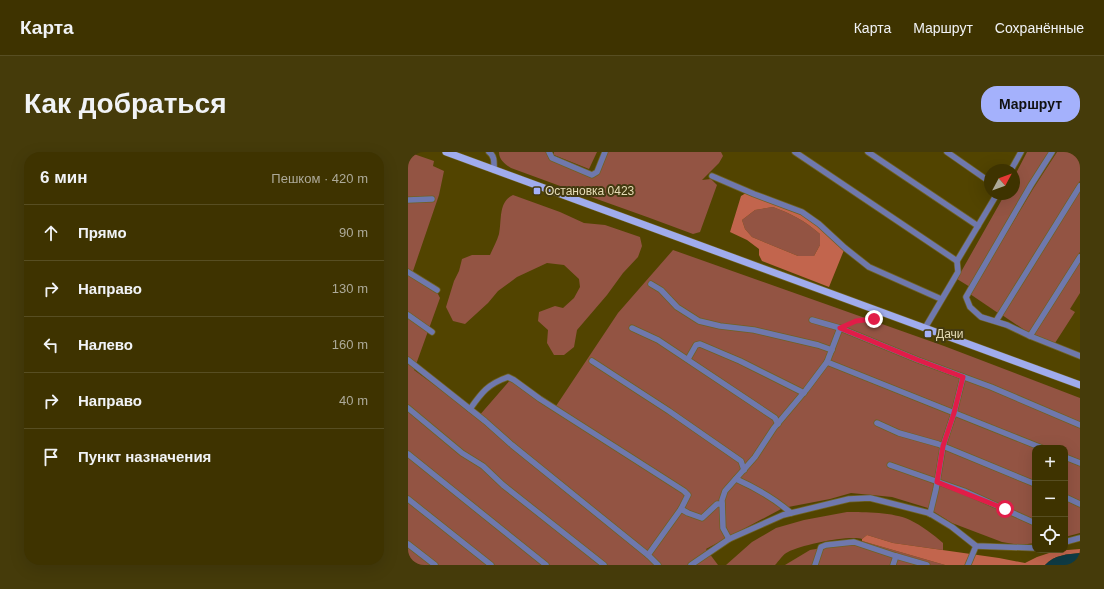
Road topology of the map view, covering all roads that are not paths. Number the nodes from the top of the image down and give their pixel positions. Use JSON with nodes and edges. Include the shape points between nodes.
{"nodes":[{"id":1,"x":446,"y":152,"type":"edge"},
{"id":2,"x":489,"y":152,"type":"edge"},
{"id":3,"x":549,"y":152,"type":"edge"},
{"id":4,"x":605,"y":152,"type":"edge"},
{"id":5,"x":795,"y":152,"type":"edge"},
{"id":6,"x":868,"y":152,"type":"edge"},
{"id":7,"x":947,"y":152,"type":"edge"},
{"id":8,"x":1021,"y":152,"type":"edge"},
{"id":9,"x":1052,"y":152,"type":"edge"},
{"id":10,"x":1014,"y":164,"type":"edge"},
{"id":11,"x":494,"y":170,"type":"junction"},
{"id":12,"x":712,"y":176,"type":"dead end"},
{"id":13,"x":984,"y":178,"type":"edge"},
{"id":14,"x":1080,"y":186,"type":"edge"},
{"id":15,"x":432,"y":199,"type":"dead end"},
{"id":16,"x":408,"y":200,"type":"edge"},
{"id":17,"x":993,"y":200,"type":"edge"},
{"id":18,"x":978,"y":226,"type":"junction"},
{"id":19,"x":1080,"y":257,"type":"edge"},
{"id":20,"x":957,"y":261,"type":"junction"},
{"id":21,"x":408,"y":272,"type":"edge"},
{"id":22,"x":651,"y":284,"type":"dead end"},
{"id":23,"x":437,"y":290,"type":"dead end"},
{"id":24,"x":941,"y":299,"type":"junction"},
{"id":25,"x":408,"y":315,"type":"edge"},
{"id":26,"x":812,"y":320,"type":"dead end"},
{"id":27,"x":996,"y":321,"type":"junction"},
{"id":28,"x":632,"y":328,"type":"dead end"},
{"id":29,"x":840,"y":328,"type":"junction"},
{"id":30,"x":925,"y":328,"type":"junction"},
{"id":31,"x":432,"y":332,"type":"dead end"},
{"id":32,"x":1030,"y":336,"type":"junction"},
{"id":33,"x":832,"y":350,"type":"junction"},
{"id":34,"x":1080,"y":356,"type":"edge"},
{"id":35,"x":688,"y":358,"type":"junction"},
{"id":36,"x":408,"y":360,"type":"edge"},
{"id":37,"x":592,"y":361,"type":"dead end"},
{"id":38,"x":827,"y":362,"type":"junction"},
{"id":39,"x":963,"y":377,"type":"junction"},
{"id":40,"x":1080,"y":385,"type":"edge"},
{"id":41,"x":804,"y":393,"type":"junction"},
{"id":42,"x":408,"y":408,"type":"edge"},
{"id":43,"x":470,"y":409,"type":"junction"},
{"id":44,"x":954,"y":413,"type":"junction"},
{"id":45,"x":877,"y":423,"type":"dead end"},
{"id":46,"x":778,"y":424,"type":"junction"},
{"id":47,"x":1080,"y":424,"type":"edge"},
{"id":48,"x":1034,"y":445,"type":"edge"},
{"id":49,"x":943,"y":446,"type":"junction"},
{"id":50,"x":408,"y":454,"type":"edge"},
{"id":51,"x":1068,"y":458,"type":"edge"},
{"id":52,"x":1080,"y":463,"type":"edge"},
{"id":53,"x":890,"y":465,"type":"dead end"},
{"id":54,"x":744,"y":470,"type":"junction"},
{"id":55,"x":736,"y":479,"type":"junction"},
{"id":56,"x":937,"y":482,"type":"junction"},
{"id":57,"x":1032,"y":483,"type":"edge"},
{"id":58,"x":1068,"y":498,"type":"edge"},
{"id":59,"x":408,"y":499,"type":"edge"},
{"id":60,"x":722,"y":504,"type":"junction"},
{"id":61,"x":1080,"y":504,"type":"edge"},
{"id":62,"x":681,"y":509,"type":"junction"},
{"id":63,"x":791,"y":513,"type":"junction"},
{"id":64,"x":930,"y":514,"type":"junction"},
{"id":65,"x":1032,"y":522,"type":"edge"},
{"id":66,"x":1068,"y":538,"type":"edge"},
{"id":67,"x":1080,"y":538,"type":"edge"},
{"id":68,"x":728,"y":539,"type":"junction"},
{"id":69,"x":1071,"y":540,"type":"junction"},
{"id":70,"x":1068,"y":541,"type":"edge"},
{"id":71,"x":408,"y":544,"type":"edge"},
{"id":72,"x":976,"y":546,"type":"junction"},
{"id":73,"x":1032,"y":548,"type":"edge"},
{"id":74,"x":648,"y":555,"type":"junction"},
{"id":75,"x":896,"y":556,"type":"junction"},
{"id":76,"x":435,"y":565,"type":"edge"},
{"id":77,"x":491,"y":565,"type":"edge"},
{"id":78,"x":546,"y":565,"type":"edge"},
{"id":79,"x":604,"y":565,"type":"edge"},
{"id":80,"x":658,"y":565,"type":"edge"},
{"id":81,"x":691,"y":565,"type":"edge"},
{"id":82,"x":815,"y":565,"type":"edge"},
{"id":83,"x":893,"y":565,"type":"edge"},
{"id":84,"x":927,"y":565,"type":"edge"},
{"id":85,"x":968,"y":565,"type":"edge"}],
"edges":[{"from":1,"to":11,"type":"main road"},
{"from":2,"to":11,"type":"street","via":[[495,161]]},
{"from":3,"to":4,"type":"street","via":[[552,158],[592,175],[597,172]]},
{"from":5,"to":20,"type":"street"},
{"from":6,"to":18,"type":"street"},
{"from":7,"to":13,"type":"street"},
{"from":8,"to":10,"type":"street"},
{"from":9,"to":27,"type":"street","via":[[966,297],[977,315],[986,320]]},
{"from":11,"to":30,"type":"main road"},
{"from":12,"to":24,"type":"street","via":[[802,212],[869,267]]},
{"from":14,"to":27,"type":"street"},
{"from":15,"to":16,"type":"street"},
{"from":17,"to":18,"type":"street"},
{"from":18,"to":20,"type":"street"},
{"from":19,"to":32,"type":"street"},
{"from":20,"to":24,"type":"street","via":[[958,272]]},
{"from":21,"to":23,"type":"street"},
{"from":22,"to":33,"type":"street","via":[[661,290],[677,307],[699,321],[754,330]]},
{"from":24,"to":30,"type":"street"},
{"from":25,"to":31,"type":"street"},
{"from":26,"to":29,"type":"street"},
{"from":27,"to":32,"type":"street"},
{"from":28,"to":35,"type":"street"},
{"from":29,"to":33,"type":"street"},
{"from":29,"to":39,"type":"street"},
{"from":30,"to":40,"type":"main road"},
{"from":32,"to":34,"type":"street"},
{"from":33,"to":38,"type":"street"},
{"from":35,"to":41,"type":"street","via":[[696,345],[700,344]]},
{"from":35,"to":46,"type":"street","via":[[775,418]]},
{"from":36,"to":43,"type":"street"},
{"from":37,"to":54,"type":"street","via":[[741,461]]},
{"from":38,"to":41,"type":"street"},
{"from":38,"to":44,"type":"street"},
{"from":39,"to":44,"type":"street"},
{"from":39,"to":47,"type":"street"},
{"from":41,"to":46,"type":"street"},
{"from":42,"to":79,"type":"street"},
{"from":43,"to":62,"type":"street","via":[[481,393],[495,382],[508,377],[684,491],[688,495]]},
{"from":43,"to":74,"type":"street"},
{"from":44,"to":48,"type":"street"},
{"from":44,"to":49,"type":"street"},
{"from":45,"to":49,"type":"street"},
{"from":46,"to":54,"type":"street"},
{"from":49,"to":56,"type":"street"},
{"from":49,"to":57,"type":"street"},
{"from":50,"to":78,"type":"street"},
{"from":51,"to":52,"type":"street"},
{"from":53,"to":56,"type":"street"},
{"from":54,"to":55,"type":"street"},
{"from":55,"to":60,"type":"street","via":[[725,491]]},
{"from":55,"to":63,"type":"street","via":[[776,500]]},
{"from":56,"to":64,"type":"street"},
{"from":56,"to":65,"type":"street","via":[[971,494]]},
{"from":58,"to":61,"type":"street"},
{"from":59,"to":77,"type":"street"},
{"from":60,"to":62,"type":"street","via":[[717,504],[702,518]]},
{"from":60,"to":68,"type":"street","via":[[723,528]]},
{"from":62,"to":74,"type":"street"},
{"from":63,"to":64,"type":"street","via":[[849,499],[870,498]]},
{"from":63,"to":68,"type":"street"},
{"from":64,"to":72,"type":"street"},
{"from":66,"to":69,"type":"street"},
{"from":67,"to":69,"type":"street"},
{"from":68,"to":81,"type":"street"},
{"from":69,"to":70,"type":"street"},
{"from":71,"to":76,"type":"street"},
{"from":72,"to":73,"type":"street"},
{"from":72,"to":85,"type":"street"},
{"from":74,"to":80,"type":"street"},
{"from":75,"to":82,"type":"street","via":[[854,542],[826,545],[821,547]]},
{"from":75,"to":83,"type":"street"},
{"from":75,"to":84,"type":"street"}]}
